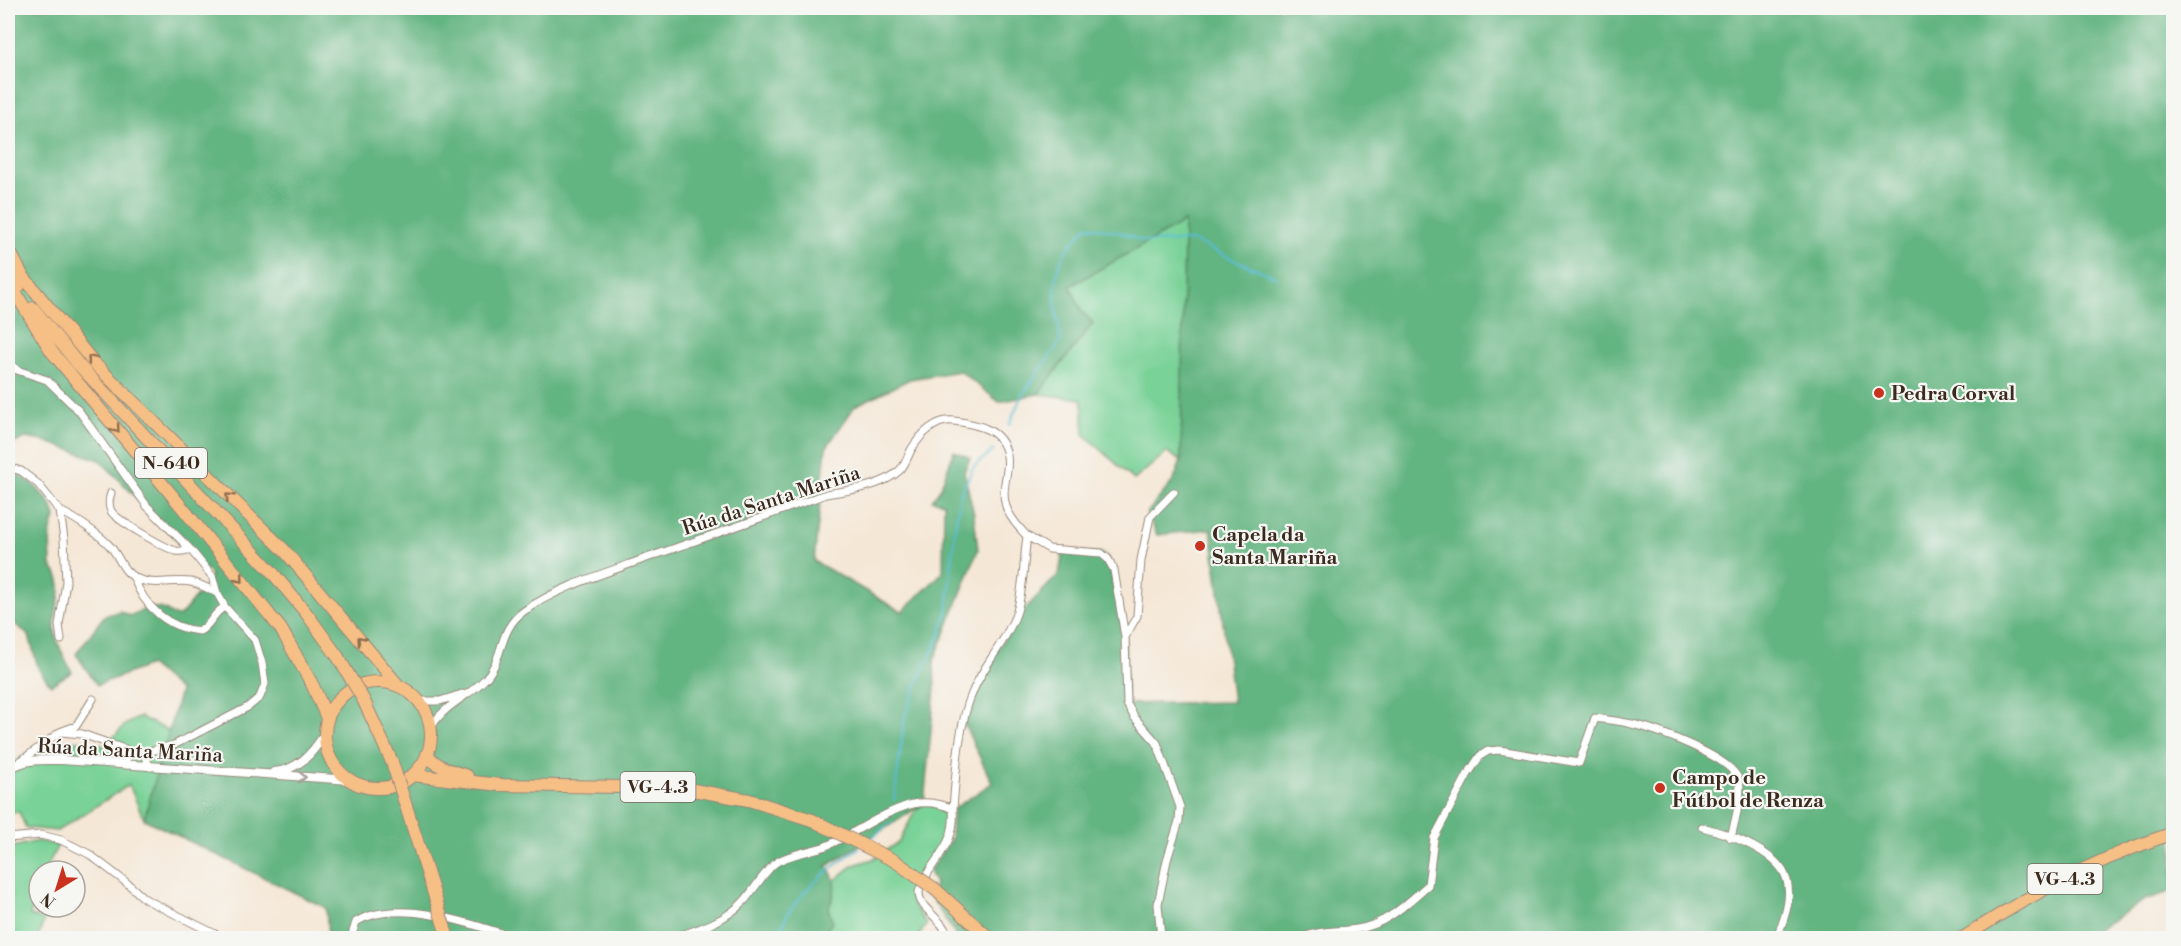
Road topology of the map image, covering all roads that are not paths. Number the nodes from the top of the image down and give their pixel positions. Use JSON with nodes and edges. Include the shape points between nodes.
{"nodes":[{"id":1,"x":8,"y":248,"type":"edge"},
{"id":2,"x":8,"y":267,"type":"edge"},
{"id":3,"x":8,"y":280,"type":"edge"},
{"id":4,"x":8,"y":361,"type":"edge"},
{"id":5,"x":8,"y":467,"type":"edge"},
{"id":6,"x":1174,"y":492,"type":"dead end"},
{"id":7,"x":111,"y":493,"type":"dead end"},
{"id":8,"x":60,"y":511,"type":"junction"},
{"id":9,"x":1027,"y":536,"type":"junction"},
{"id":10,"x":190,"y":549,"type":"junction"},
{"id":11,"x":134,"y":578,"type":"junction"},
{"id":12,"x":217,"y":593,"type":"junction"},
{"id":13,"x":225,"y":607,"type":"junction"},
{"id":14,"x":1125,"y":637,"type":"junction"},
{"id":15,"x":62,"y":640,"type":"dead end"},
{"id":16,"x":398,"y":685,"type":"junction"},
{"id":17,"x":472,"y":690,"type":"junction"},
{"id":18,"x":93,"y":699,"type":"dead end"},
{"id":19,"x":419,"y":700,"type":"junction"},
{"id":20,"x":327,"y":718,"type":"junction"},
{"id":21,"x":430,"y":728,"type":"junction"},
{"id":22,"x":60,"y":732,"type":"junction"},
{"id":23,"x":324,"y":735,"type":"junction"},
{"id":24,"x":133,"y":752,"type":"junction"},
{"id":25,"x":143,"y":753,"type":"junction"},
{"id":26,"x":427,"y":754,"type":"junction"},
{"id":27,"x":18,"y":763,"type":"junction"},
{"id":28,"x":125,"y":765,"type":"junction"},
{"id":29,"x":150,"y":767,"type":"junction"},
{"id":30,"x":8,"y":770,"type":"edge"},
{"id":31,"x":254,"y":773,"type":"junction"},
{"id":32,"x":412,"y":775,"type":"junction"},
{"id":33,"x":350,"y":780,"type":"junction"},
{"id":34,"x":500,"y":785,"type":"junction"},
{"id":35,"x":953,"y":809,"type":"junction"},
{"id":36,"x":1702,"y":827,"type":"dead end"},
{"id":37,"x":2174,"y":833,"type":"edge"},
{"id":38,"x":8,"y":838,"type":"edge"},
{"id":39,"x":1731,"y":838,"type":"junction"},
{"id":40,"x":975,"y":924,"type":"junction"},
{"id":41,"x":223,"y":939,"type":"edge"},
{"id":42,"x":351,"y":939,"type":"edge"},
{"id":43,"x":448,"y":939,"type":"edge"},
{"id":44,"x":515,"y":939,"type":"edge"},
{"id":45,"x":674,"y":939,"type":"edge"},
{"id":46,"x":948,"y":939,"type":"edge"},
{"id":47,"x":987,"y":939,"type":"edge"},
{"id":48,"x":995,"y":939,"type":"edge"},
{"id":49,"x":1161,"y":939,"type":"edge"},
{"id":50,"x":1301,"y":939,"type":"edge"},
{"id":51,"x":1776,"y":939,"type":"edge"},
{"id":52,"x":1963,"y":939,"type":"edge"}],
"edges":[{"from":16,"to":1,"type":"highway","one_way":true,"via":[[284,550],[94,363],[22,275]]},
{"from":2,"to":43,"type":"highway","number":"N-640","bridge":true,"via":[[38,316],[272,572],[338,657],[363,699],[392,762]]},
{"from":3,"to":20,"type":"highway","one_way":true,"via":[[52,352],[281,629]]},
{"from":4,"to":10,"type":"street","via":[[17,370],[46,380],[79,411],[147,506]]},
{"from":5,"to":8,"type":"street","via":[[38,484]]},
{"from":6,"to":14,"type":"street","name":"Rúa da Santa Mariña","via":[[1149,517],[1137,616]]},
{"from":7,"to":10,"type":"street","via":[[110,509],[121,522],[170,549]]},
{"from":8,"to":11,"type":"street","via":[[77,519],[110,546]]},
{"from":8,"to":15,"type":"street","via":[[66,582],[59,625]]},
{"from":9,"to":14,"type":"street","name":"Rúa da Santa Mariña","via":[[1049,549],[1101,554],[1108,559],[1114,570]]},
{"from":9,"to":17,"type":"street","name":"Rúa da Santa Mariña","via":[[1005,504],[1007,456],[1001,442],[990,429],[975,424],[938,422],[913,447],[900,469],[885,479],[860,489],[826,494],[609,572],[558,592],[524,611],[505,632],[495,667]]},
{"from":9,"to":35,"type":"street","via":[[1017,612],[968,704]]},
{"from":10,"to":12,"type":"street","via":[[212,576]]},
{"from":11,"to":12,"type":"street","via":[[159,583],[191,582]]},
{"from":11,"to":13,"type":"street","via":[[151,608],[177,626],[200,631]]},
{"from":12,"to":13,"type":"street"},
{"from":13,"to":25,"type":"street","via":[[255,640],[265,684],[260,697],[174,745]]},
{"from":14,"to":49,"type":"street","name":"Rúa da Santa Mariña","via":[[1127,704],[1157,744],[1180,807],[1158,904]]},
{"from":16,"to":19,"type":"highway"},
{"from":16,"to":20,"type":"highway","via":[[374,681],[356,686],[340,697]]},
{"from":17,"to":19,"type":"street","name":"Rúa da Santa Mariña","via":[[440,701]]},
{"from":17,"to":21,"type":"street","name":"Rúa da Santa Mariña","via":[[436,717]]},
{"from":18,"to":22,"type":"street","via":[[76,726]]},
{"from":19,"to":21,"type":"highway"},
{"from":20,"to":23,"type":"highway"},
{"from":21,"to":26,"type":"highway"},
{"from":22,"to":24,"type":"street","via":[[82,734]]},
{"from":22,"to":27,"type":"street"},
{"from":23,"to":31,"type":"street","name":"Rúa da Santa Mariña","via":[[304,761],[280,771]]},
{"from":23,"to":33,"type":"highway","via":[[330,759]]},
{"from":24,"to":25,"type":"street"},
{"from":24,"to":28,"type":"street"},
{"from":25,"to":29,"type":"street"},
{"from":26,"to":32,"type":"highway"},
{"from":26,"to":34,"type":"highway","number":"VG-4.3","via":[[448,770]]},
{"from":27,"to":28,"type":"street","name":"Rúa da Santa Mariña","via":[[62,760]]},
{"from":27,"to":30,"type":"street","name":"Rúa da Santa Mariña"},
{"from":28,"to":29,"type":"street","name":"Rúa da Santa Mariña"},
{"from":29,"to":31,"type":"street","name":"Rúa da Santa Mariña"},
{"from":31,"to":33,"type":"street","name":"Rúa da Santa Mariña","one_way":true},
{"from":32,"to":33,"type":"highway","via":[[380,788]]},
{"from":32,"to":34,"type":"highway","number":"VG-4.3"},
{"from":34,"to":40,"type":"highway","number":"VG-4.3","bridge":true,"via":[[682,788],[749,800],[812,820],[895,861]]},
{"from":35,"to":45,"type":"street","via":[[940,803],[913,804],[825,846],[776,862],[727,917]]},
{"from":35,"to":46,"type":"street","via":[[951,839],[919,891],[921,903],[947,931]]},
{"from":36,"to":39,"type":"street"},
{"from":37,"to":52,"type":"highway","number":"VG-4.3","via":[[2051,886]]},
{"from":38,"to":41,"type":"street","via":[[41,835],[61,840],[89,854],[145,899]]},
{"from":39,"to":50,"type":"street","via":[[1740,789],[1738,779],[1727,766],[1710,754],[1659,733],[1634,724],[1595,718],[1579,763],[1499,750],[1480,756],[1434,838],[1428,885],[1378,924],[1313,933]]},
{"from":39,"to":51,"type":"street","via":[[1773,860],[1784,872],[1787,908]]},
{"from":40,"to":47,"type":"highway","number":"VG-4.3"},
{"from":40,"to":48,"type":"highway"},
{"from":42,"to":44,"type":"street","via":[[356,922],[386,911],[465,921]]}]}
